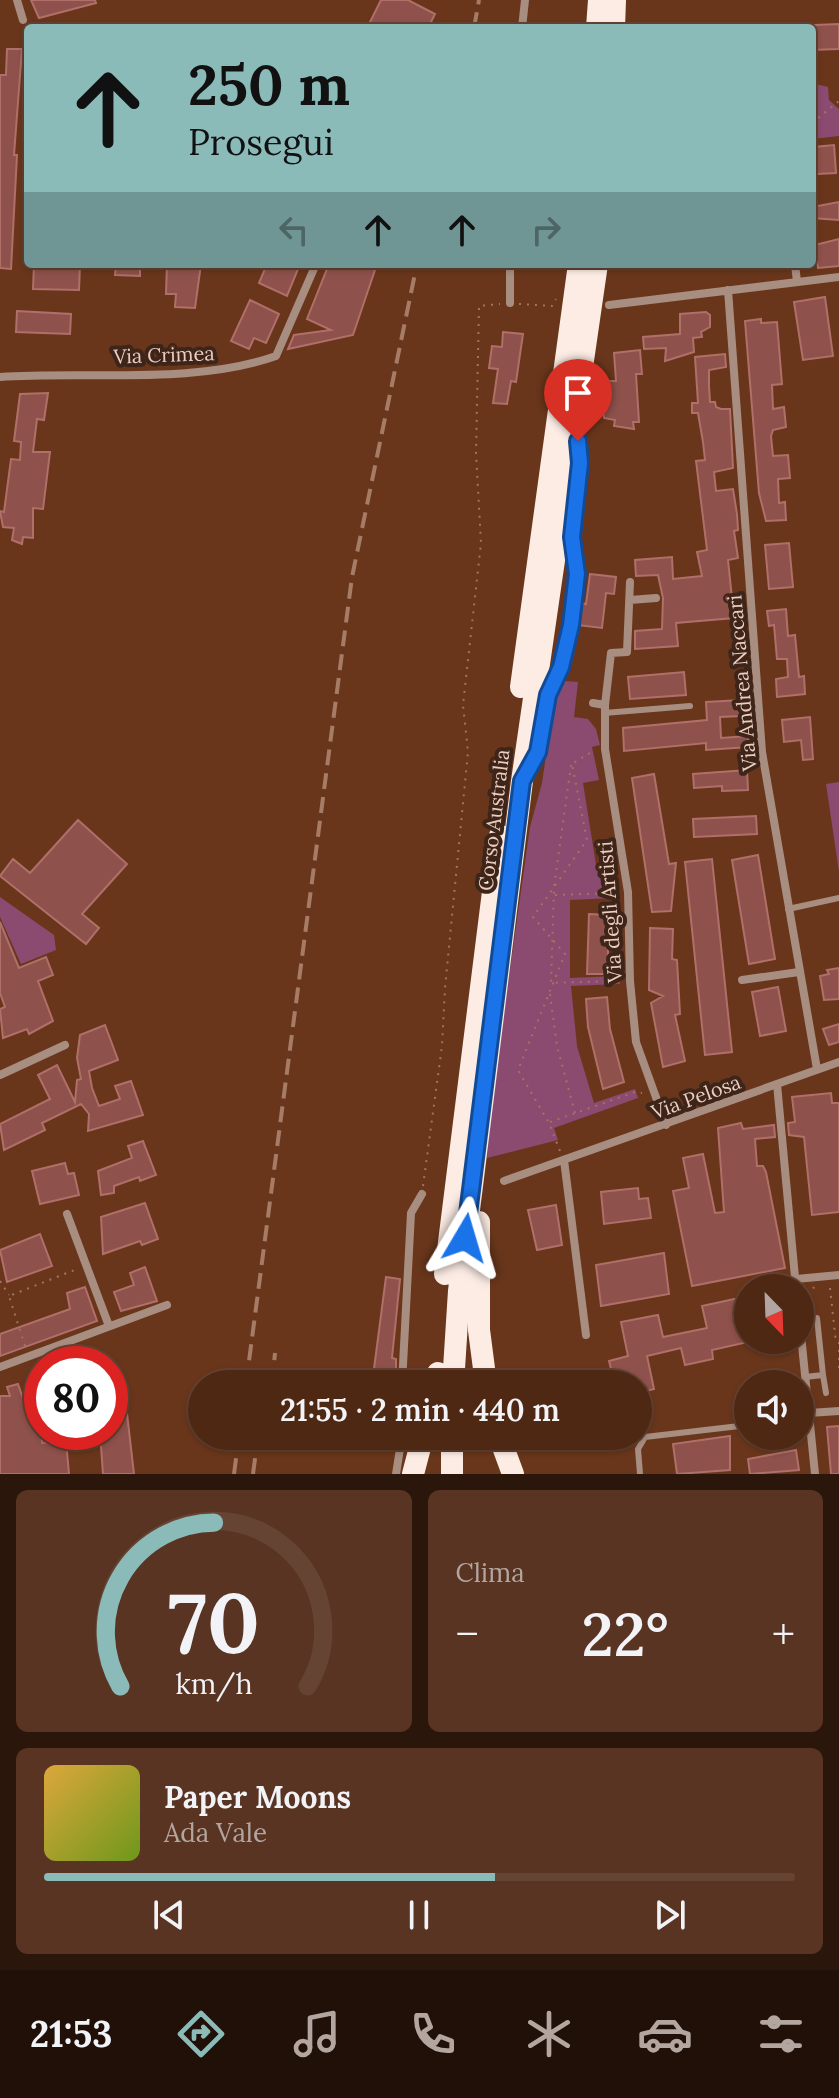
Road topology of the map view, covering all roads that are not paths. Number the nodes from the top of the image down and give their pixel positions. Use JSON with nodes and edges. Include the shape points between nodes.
{"nodes":[{"id":1,"x":17,"y":0,"type":"edge"},
{"id":2,"x":525,"y":0,"type":"edge"},
{"id":3,"x":599,"y":0,"type":"edge"},
{"id":4,"x":615,"y":0,"type":"edge"},
{"id":5,"x":23,"y":20,"type":"dead end"},
{"id":6,"x":522,"y":24,"type":"edge"},
{"id":7,"x":597,"y":24,"type":"edge"},
{"id":8,"x":614,"y":24,"type":"edge"},
{"id":9,"x":314,"y":268,"type":"edge"},
{"id":10,"x":510,"y":268,"type":"edge"},
{"id":11,"x":578,"y":268,"type":"edge"},
{"id":12,"x":596,"y":268,"type":"edge"},
{"id":13,"x":795,"y":268,"type":"edge"},
{"id":14,"x":839,"y":277,"type":"edge"},
{"id":15,"x":797,"y":282,"type":"junction"},
{"id":16,"x":728,"y":290,"type":"junction"},
{"id":17,"x":510,"y":303,"type":"road end"},
{"id":18,"x":609,"y":305,"type":"dead end"},
{"id":19,"x":0,"y":377,"type":"edge"},
{"id":20,"x":630,"y":582,"type":"dead end"},
{"id":21,"x":656,"y":598,"type":"dead end"},
{"id":22,"x":630,"y":600,"type":"junction"},
{"id":23,"x":593,"y":703,"type":"dead end"},
{"id":24,"x":690,"y":706,"type":"dead end"},
{"id":25,"x":604,"y":709,"type":"junction"},
{"id":26,"x":839,"y":898,"type":"edge"},
{"id":27,"x":788,"y":909,"type":"junction"},
{"id":28,"x":799,"y":972,"type":"junction"},
{"id":29,"x":742,"y":980,"type":"dead end"},
{"id":30,"x":65,"y":1045,"type":"dead end"},
{"id":31,"x":839,"y":1062,"type":"edge"},
{"id":32,"x":817,"y":1069,"type":"junction"},
{"id":33,"x":0,"y":1075,"type":"edge"},
{"id":34,"x":777,"y":1084,"type":"junction"},
{"id":35,"x":666,"y":1125,"type":"junction"},
{"id":36,"x":479,"y":1127,"type":"junction"},
{"id":37,"x":564,"y":1160,"type":"junction"},
{"id":38,"x":504,"y":1181,"type":"dead end"},
{"id":39,"x":422,"y":1194,"type":"road end"},
{"id":40,"x":67,"y":1214,"type":"dead end"},
{"id":41,"x":795,"y":1274,"type":"edge"},
{"id":42,"x":839,"y":1275,"type":"edge"},
{"id":43,"x":814,"y":1280,"type":"edge"},
{"id":44,"x":167,"y":1305,"type":"dead end"},
{"id":45,"x":814,"y":1319,"type":"edge"},
{"id":46,"x":109,"y":1326,"type":"junction"},
{"id":47,"x":586,"y":1335,"type":"dead end"},
{"id":48,"x":0,"y":1367,"type":"edge"},
{"id":49,"x":403,"y":1370,"type":"edge"},
{"id":50,"x":442,"y":1370,"type":"edge"},
{"id":51,"x":443,"y":1370,"type":"edge"},
{"id":52,"x":484,"y":1370,"type":"edge"},
{"id":53,"x":823,"y":1375,"type":"junction"},
{"id":54,"x":814,"y":1376,"type":"edge"},
{"id":55,"x":826,"y":1393,"type":"dead end"},
{"id":56,"x":839,"y":1411,"type":"edge"},
{"id":57,"x":814,"y":1416,"type":"edge"},
{"id":58,"x":734,"y":1427,"type":"edge"},
{"id":59,"x":400,"y":1450,"type":"edge"},
{"id":60,"x":419,"y":1450,"type":"edge"},
{"id":61,"x":438,"y":1450,"type":"edge"},
{"id":62,"x":452,"y":1450,"type":"edge"},
{"id":63,"x":504,"y":1450,"type":"edge"},
{"id":64,"x":811,"y":1450,"type":"edge"},
{"id":65,"x":396,"y":1474,"type":"edge"},
{"id":66,"x":413,"y":1474,"type":"edge"},
{"id":67,"x":438,"y":1474,"type":"edge"},
{"id":68,"x":452,"y":1474,"type":"edge"},
{"id":69,"x":513,"y":1474,"type":"edge"},
{"id":70,"x":640,"y":1474,"type":"edge"},
{"id":71,"x":815,"y":1474,"type":"edge"}],
"edges":[{"from":1,"to":5,"type":"street"},
{"from":2,"to":6,"type":"street"},
{"from":3,"to":7,"type":"highway"},
{"from":4,"to":8,"type":"highway"},
{"from":9,"to":19,"type":"street","name":"Via Crimea","via":[[276,356],[266,360],[204,373]]},
{"from":10,"to":17,"type":"street"},
{"from":11,"to":50,"type":"highway","name":"Corso Australia","via":[[474,1022]]},
{"from":12,"to":36,"type":"highway","name":"Corso Australia","via":[[522,781]]},
{"from":13,"to":15,"type":"street"},
{"from":14,"to":15,"type":"street"},
{"from":15,"to":16,"type":"street"},
{"from":16,"to":18,"type":"street"},
{"from":16,"to":27,"type":"street","name":"Via Andrea Naccari","via":[[762,752]]},
{"from":20,"to":22,"type":"street"},
{"from":21,"to":22,"type":"street"},
{"from":22,"to":25,"type":"street","name":"Via degli Artisti","via":[[627,652],[611,653]]},
{"from":23,"to":25,"type":"street"},
{"from":24,"to":25,"type":"lane"},
{"from":25,"to":35,"type":"street","name":"Via degli Artisti","via":[[605,749],[628,892],[636,1042]]},
{"from":26,"to":27,"type":"lane"},
{"from":27,"to":28,"type":"street","name":"Via Andrea Naccari"},
{"from":28,"to":29,"type":"street"},
{"from":28,"to":32,"type":"street","name":"Via Andrea Naccari"},
{"from":30,"to":33,"type":"street"},
{"from":31,"to":32,"type":"street","name":"Via Pelosa"},
{"from":32,"to":34,"type":"street","name":"Via Pelosa"},
{"from":34,"to":35,"type":"street","name":"Via Pelosa"},
{"from":34,"to":41,"type":"street"},
{"from":35,"to":37,"type":"street","name":"Via Pelosa"},
{"from":36,"to":51,"type":"highway","name":"Corso Australia","via":[[459,1291]]},
{"from":36,"to":52,"type":"highway","via":[[479,1330]]},
{"from":37,"to":38,"type":"street","name":"Via Pelosa"},
{"from":37,"to":47,"type":"street"},
{"from":39,"to":49,"type":"street","via":[[411,1213]]},
{"from":40,"to":46,"type":"street"},
{"from":42,"to":43,"type":"street"},
{"from":44,"to":46,"type":"street"},
{"from":45,"to":53,"type":"lane"},
{"from":46,"to":48,"type":"street"},
{"from":53,"to":54,"type":"lane"},
{"from":53,"to":55,"type":"lane"},
{"from":56,"to":57,"type":"street"},
{"from":58,"to":70,"type":"lane","via":[[645,1437],[638,1449]]},
{"from":59,"to":65,"type":"street"},
{"from":60,"to":66,"type":"highway"},
{"from":61,"to":67,"type":"highway"},
{"from":62,"to":68,"type":"highway"},
{"from":63,"to":69,"type":"highway"},
{"from":64,"to":71,"type":"street"}]}
